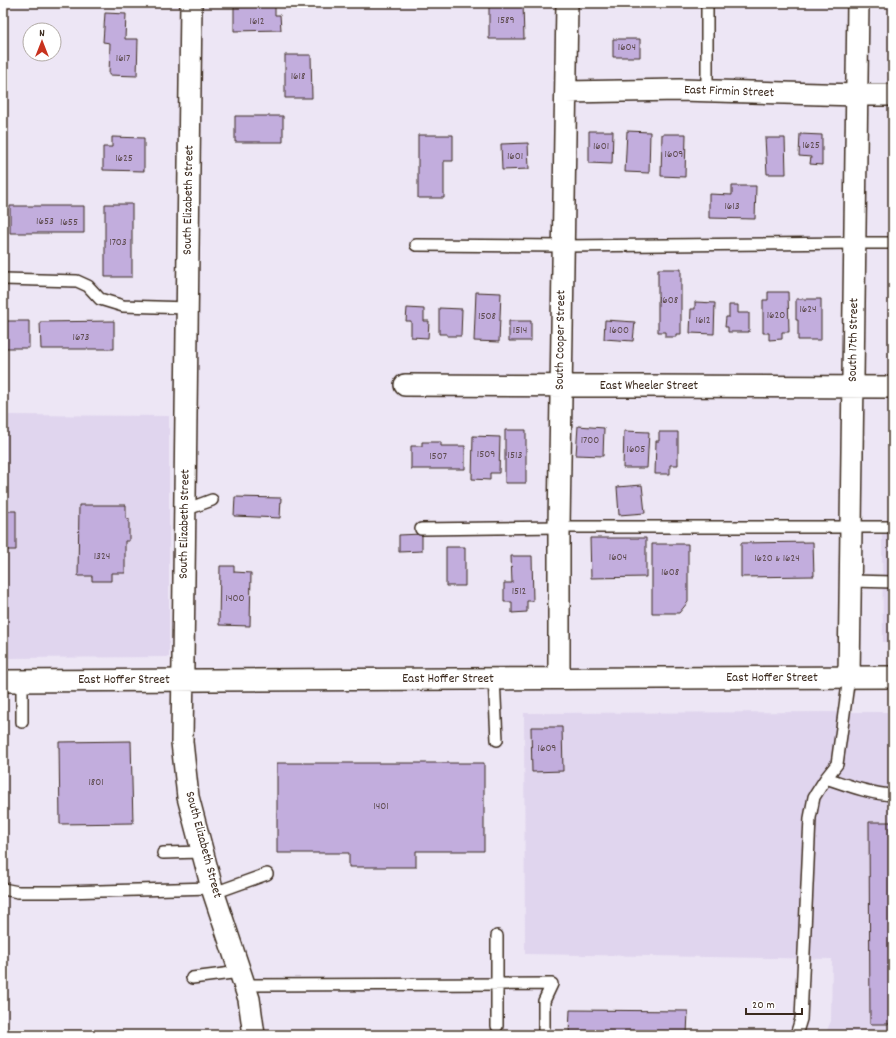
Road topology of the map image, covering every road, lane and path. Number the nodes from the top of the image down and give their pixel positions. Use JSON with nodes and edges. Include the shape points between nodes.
{"nodes":[{"id":1,"x":191,"y":3,"type":"edge"},
{"id":2,"x":567,"y":3,"type":"edge"},
{"id":3,"x":707,"y":3,"type":"edge"},
{"id":4,"x":858,"y":3,"type":"edge"},
{"id":5,"x":707,"y":91,"type":"junction"},
{"id":6,"x":566,"y":92,"type":"junction"},
{"id":7,"x":857,"y":95,"type":"junction"},
{"id":8,"x":893,"y":95,"type":"edge"},
{"id":9,"x":855,"y":243,"type":"junction"},
{"id":10,"x":893,"y":243,"type":"edge"},
{"id":11,"x":416,"y":245,"type":"dead end"},
{"id":12,"x":563,"y":246,"type":"junction"},
{"id":13,"x":3,"y":279,"type":"edge"},
{"id":14,"x":188,"y":308,"type":"junction"},
{"id":15,"x":405,"y":385,"type":"dead end"},
{"id":16,"x":561,"y":386,"type":"junction"},
{"id":17,"x":853,"y":387,"type":"junction"},
{"id":18,"x":893,"y":387,"type":"edge"},
{"id":19,"x":212,"y":500,"type":"dead end"},
{"id":20,"x":185,"y":510,"type":"junction"},
{"id":21,"x":559,"y":527,"type":"junction"},
{"id":22,"x":893,"y":527,"type":"edge"},
{"id":23,"x":852,"y":528,"type":"junction"},
{"id":24,"x":421,"y":529,"type":"dead end"},
{"id":25,"x":851,"y":581,"type":"junction"},
{"id":26,"x":893,"y":582,"type":"edge"},
{"id":27,"x":849,"y":677,"type":"junction"},
{"id":28,"x":893,"y":677,"type":"edge"},
{"id":29,"x":494,"y":678,"type":"junction"},
{"id":30,"x":559,"y":678,"type":"junction"},
{"id":31,"x":183,"y":680,"type":"junction"},
{"id":32,"x":12,"y":681,"type":"edge"},
{"id":33,"x":22,"y":722,"type":"dead end"},
{"id":34,"x":497,"y":740,"type":"dead end"},
{"id":35,"x":826,"y":778,"type":"junction"},
{"id":36,"x":893,"y":795,"type":"edge"},
{"id":37,"x":203,"y":852,"type":"junction"},
{"id":38,"x":162,"y":853,"type":"dead end"},
{"id":39,"x":267,"y":874,"type":"dead end"},
{"id":40,"x":3,"y":889,"type":"edge"},
{"id":41,"x":213,"y":890,"type":"junction"},
{"id":42,"x":497,"y":936,"type":"dead end"},
{"id":43,"x":192,"y":978,"type":"dead end"},
{"id":44,"x":242,"y":978,"type":"junction"},
{"id":45,"x":497,"y":984,"type":"junction"},
{"id":46,"x":497,"y":1026,"type":"dead end"},
{"id":47,"x":254,"y":1035,"type":"edge"},
{"id":48,"x":544,"y":1035,"type":"edge"},
{"id":49,"x":796,"y":1035,"type":"edge"}],
"edges":[{"from":1,"to":14,"type":"street","name":"South Elizabeth Street"},
{"from":2,"to":6,"type":"street","name":"South Cooper Street"},
{"from":3,"to":5,"type":"lane"},
{"from":4,"to":7,"type":"street","name":"South 17th Street"},
{"from":5,"to":6,"type":"street","name":"East Firmin Street"},
{"from":5,"to":7,"type":"street","name":"East Firmin Street"},
{"from":6,"to":12,"type":"street","name":"South Cooper Street"},
{"from":7,"to":8,"type":"street","name":"East Firmin Street"},
{"from":7,"to":9,"type":"street","name":"South 17th Street"},
{"from":9,"to":10,"type":"lane"},
{"from":9,"to":12,"type":"lane"},
{"from":9,"to":17,"type":"street","name":"South 17th Street"},
{"from":11,"to":12,"type":"lane"},
{"from":12,"to":16,"type":"street","name":"South Cooper Street"},
{"from":13,"to":14,"type":"lane","via":[[77,281],[88,286],[100,299],[123,306]]},
{"from":14,"to":20,"type":"street","name":"South Elizabeth Street"},
{"from":15,"to":16,"type":"street","name":"East Wheeler Street"},
{"from":16,"to":17,"type":"street","name":"East Wheeler Street"},
{"from":16,"to":21,"type":"street","name":"South Cooper Street"},
{"from":17,"to":18,"type":"street","name":"East Wheeler Street"},
{"from":17,"to":23,"type":"street","name":"South 17th Street"},
{"from":19,"to":20,"type":"lane"},
{"from":20,"to":31,"type":"street","name":"South Elizabeth Street"},
{"from":21,"to":23,"type":"lane"},
{"from":21,"to":24,"type":"lane"},
{"from":21,"to":30,"type":"street","name":"South Cooper Street"},
{"from":22,"to":23,"type":"lane"},
{"from":23,"to":25,"type":"street","name":"South 17th Street"},
{"from":25,"to":26,"type":"lane"},
{"from":25,"to":27,"type":"street","name":"South 17th Street"},
{"from":27,"to":28,"type":"street","name":"East Hoffer Street"},
{"from":27,"to":30,"type":"street","name":"East Hoffer Street"},
{"from":27,"to":35,"type":"lane","via":[[837,764]]},
{"from":29,"to":30,"type":"street","name":"East Hoffer Street"},
{"from":29,"to":31,"type":"street","name":"East Hoffer Street"},
{"from":29,"to":34,"type":"lane"},
{"from":31,"to":32,"type":"street","name":"East Hoffer Street"},
{"from":31,"to":37,"type":"street","name":"South Elizabeth Street","via":[[182,742],[188,797]]},
{"from":32,"to":33,"type":"lane"},
{"from":35,"to":36,"type":"lane"},
{"from":35,"to":49,"type":"lane","via":[[814,797],[810,818],[801,1019]]},
{"from":37,"to":38,"type":"lane"},
{"from":37,"to":41,"type":"street","name":"South Elizabeth Street"},
{"from":39,"to":41,"type":"lane"},
{"from":40,"to":41,"type":"lane","via":[[18,892]]},
{"from":41,"to":44,"type":"street","name":"South Elizabeth Street"},
{"from":42,"to":45,"type":"lane"},
{"from":43,"to":44,"type":"lane"},
{"from":44,"to":45,"type":"lane"},
{"from":44,"to":47,"type":"street","name":"South Elizabeth Street","via":[[249,999]]},
{"from":45,"to":46,"type":"lane"},
{"from":45,"to":48,"type":"lane","via":[[552,984],[544,1001]]}]}
